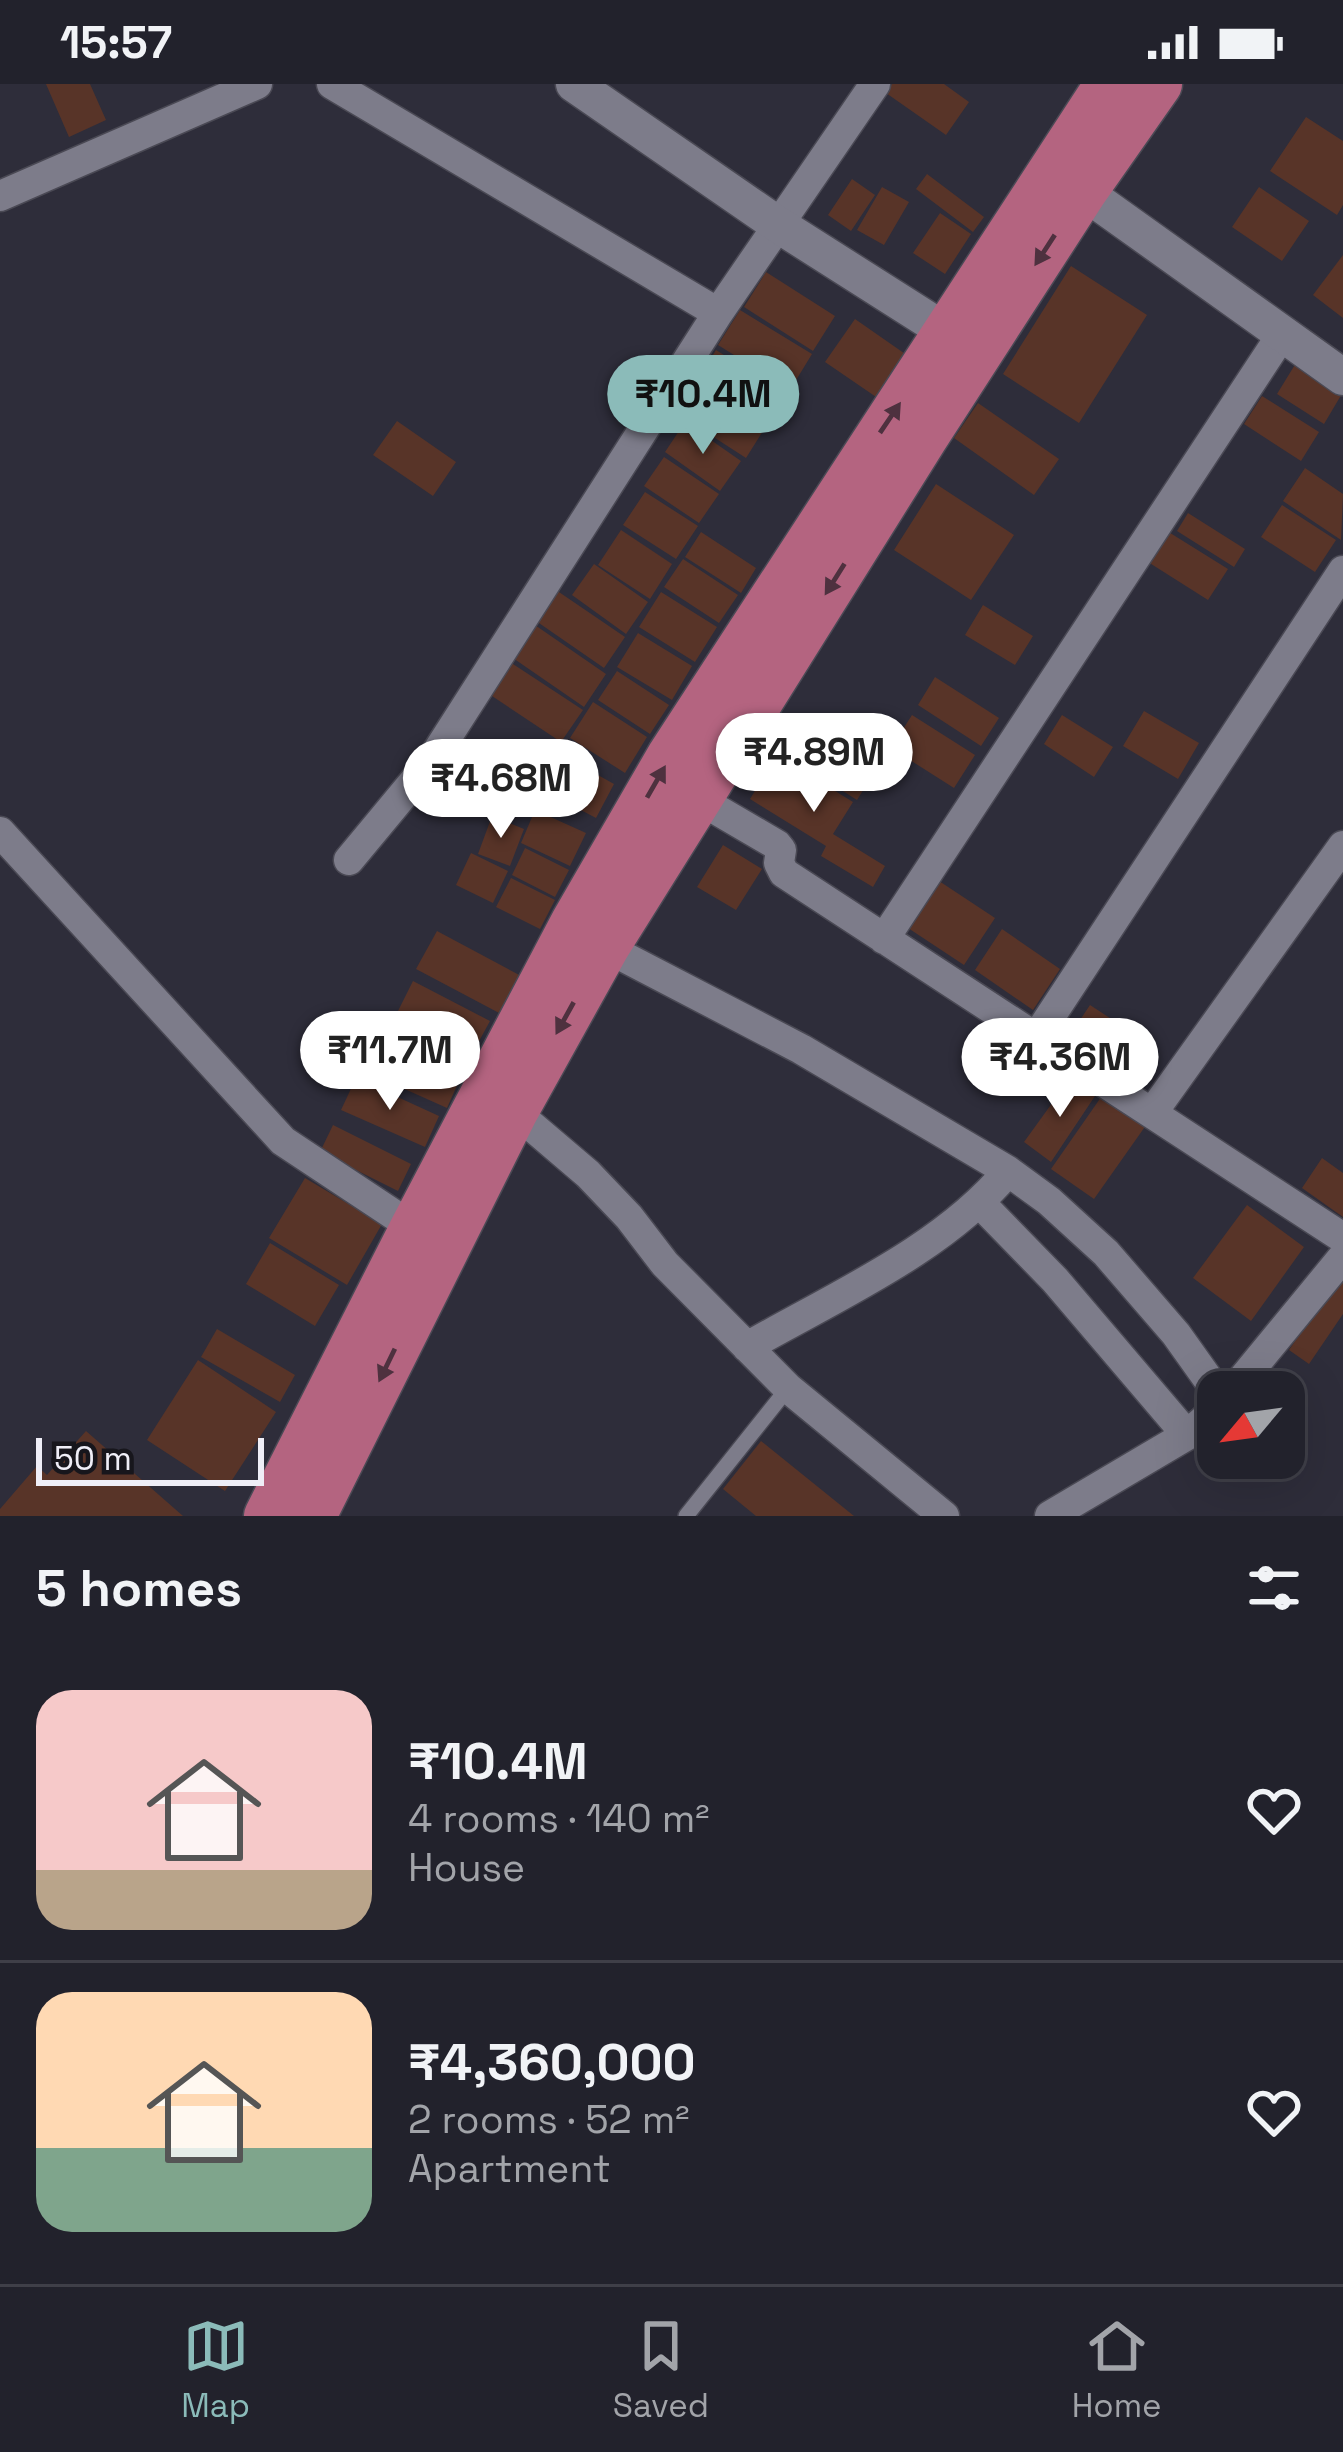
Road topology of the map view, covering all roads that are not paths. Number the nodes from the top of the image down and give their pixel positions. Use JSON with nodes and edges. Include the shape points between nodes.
{"nodes":[{"id":1,"x":257,"y":84,"type":"edge"},
{"id":2,"x":332,"y":84,"type":"edge"},
{"id":3,"x":574,"y":84,"type":"edge"},
{"id":4,"x":875,"y":84,"type":"edge"},
{"id":5,"x":1108,"y":84,"type":"edge"},
{"id":6,"x":1158,"y":84,"type":"edge"},
{"id":7,"x":1068,"y":181,"type":"junction"},
{"id":8,"x":0,"y":196,"type":"edge"},
{"id":9,"x":777,"y":224,"type":"junction"},
{"id":10,"x":718,"y":314,"type":"junction"},
{"id":11,"x":947,"y":332,"type":"junction"},
{"id":12,"x":1283,"y":333,"type":"junction"},
{"id":13,"x":1343,"y":377,"type":"edge"},
{"id":14,"x":1343,"y":572,"type":"edge"},
{"id":15,"x":695,"y":797,"type":"junction"},
{"id":16,"x":0,"y":832,"type":"edge"},
{"id":17,"x":1343,"y":845,"type":"edge"},
{"id":18,"x":349,"y":860,"type":"dead end"},
{"id":19,"x":884,"y":939,"type":"junction"},
{"id":20,"x":605,"y":947,"type":"junction"},
{"id":21,"x":1036,"y":1038,"type":"junction"},
{"id":22,"x":523,"y":1059,"type":"junction"},
{"id":23,"x":514,"y":1111,"type":"junction"},
{"id":24,"x":1151,"y":1113,"type":"junction"},
{"id":25,"x":475,"y":1151,"type":"junction"},
{"id":26,"x":1008,"y":1172,"type":"junction"},
{"id":27,"x":981,"y":1204,"type":"junction"},
{"id":28,"x":414,"y":1228,"type":"junction"},
{"id":29,"x":1343,"y":1238,"type":"edge"},
{"id":30,"x":1343,"y":1257,"type":"edge"},
{"id":31,"x":747,"y":1347,"type":"junction"},
{"id":32,"x":1202,"y":1371,"type":"edge"},
{"id":33,"x":1249,"y":1371,"type":"edge"},
{"id":34,"x":788,"y":1388,"type":"junction"},
{"id":35,"x":1197,"y":1427,"type":"edge"},
{"id":36,"x":1187,"y":1436,"type":"junction"},
{"id":37,"x":268,"y":1516,"type":"edge"},
{"id":38,"x":313,"y":1516,"type":"edge"},
{"id":39,"x":686,"y":1516,"type":"edge"},
{"id":40,"x":944,"y":1516,"type":"edge"},
{"id":41,"x":1050,"y":1516,"type":"edge"}],
"edges":[{"from":1,"to":8,"type":"street"},
{"from":2,"to":10,"type":"street"},
{"from":3,"to":9,"type":"street"},
{"from":4,"to":9,"type":"street"},
{"from":5,"to":7,"type":"highway"},
{"from":6,"to":7,"type":"highway"},
{"from":7,"to":11,"type":"highway"},
{"from":7,"to":12,"type":"street"},
{"from":7,"to":15,"type":"highway","one_way":true},
{"from":9,"to":10,"type":"street"},
{"from":9,"to":11,"type":"street"},
{"from":10,"to":18,"type":"street","via":[[432,760]]},
{"from":22,"to":11,"type":"highway","one_way":true,"via":[[575,922],[671,756]]},
{"from":12,"to":13,"type":"street"},
{"from":12,"to":19,"type":"street"},
{"from":14,"to":21,"type":"street"},
{"from":15,"to":19,"type":"street","via":[[777,844],[784,873]]},
{"from":15,"to":20,"type":"highway"},
{"from":16,"to":28,"type":"street","via":[[283,1141]]},
{"from":17,"to":24,"type":"street"},
{"from":19,"to":21,"type":"street"},
{"from":20,"to":22,"type":"highway","one_way":true},
{"from":20,"to":26,"type":"street","via":[[801,1048]]},
{"from":21,"to":24,"type":"street"},
{"from":22,"to":23,"type":"highway"},
{"from":22,"to":25,"type":"highway"},
{"from":23,"to":25,"type":"highway"},
{"from":23,"to":31,"type":"street","via":[[587,1174]]},
{"from":24,"to":29,"type":"street"},
{"from":25,"to":28,"type":"highway"},
{"from":25,"to":38,"type":"highway","one_way":true},
{"from":26,"to":27,"type":"street"},
{"from":26,"to":32,"type":"street","via":[[1106,1253]]},
{"from":27,"to":31,"type":"street"},
{"from":27,"to":36,"type":"street"},
{"from":28,"to":37,"type":"highway"},
{"from":30,"to":33,"type":"street"},
{"from":31,"to":34,"type":"street"},
{"from":34,"to":39,"type":"lane"},
{"from":34,"to":40,"type":"street"},
{"from":35,"to":36,"type":"street"},
{"from":36,"to":41,"type":"street"}]}
